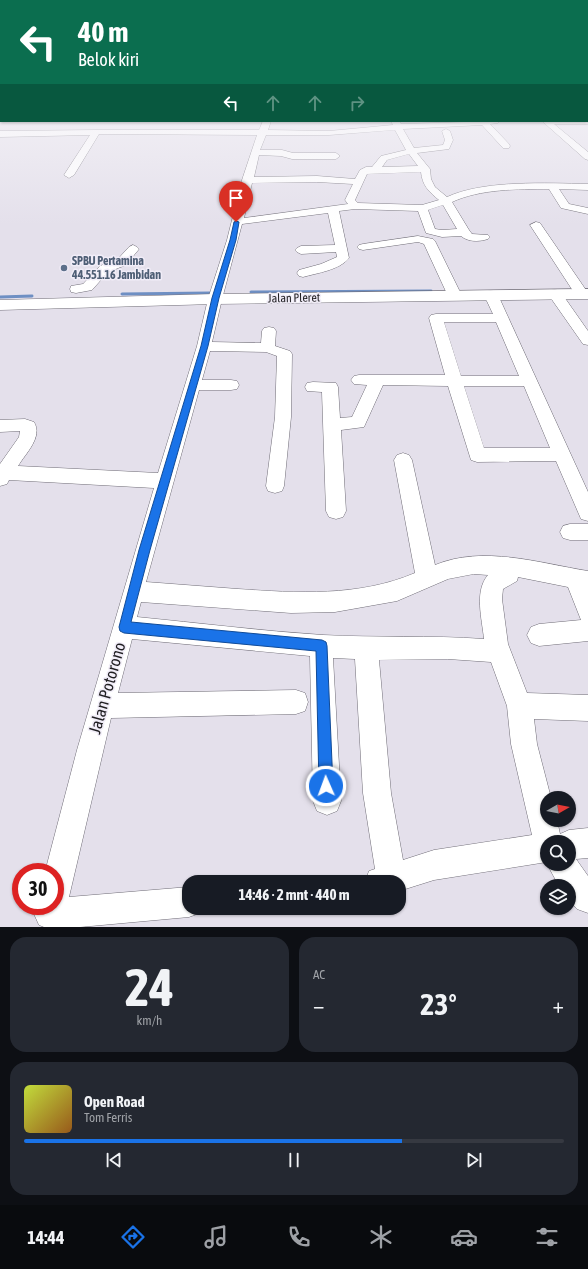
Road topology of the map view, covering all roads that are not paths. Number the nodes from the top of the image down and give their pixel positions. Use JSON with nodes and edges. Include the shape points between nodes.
{"nodes":[{"id":1,"x":92,"y":138,"type":"edge"},
{"id":2,"x":261,"y":138,"type":"edge"},
{"id":3,"x":404,"y":138,"type":"edge"},
{"id":4,"x":448,"y":138,"type":"edge"},
{"id":5,"x":499,"y":138,"type":"edge"},
{"id":6,"x":566,"y":138,"type":"edge"},
{"id":7,"x":582,"y":141,"type":"dead end"},
{"id":8,"x":570,"y":142,"type":"junction"},
{"id":9,"x":506,"y":146,"type":"dead end"},
{"id":10,"x":411,"y":151,"type":"junction"},
{"id":11,"x":254,"y":155,"type":"junction"},
{"id":12,"x":336,"y":156,"type":"dead end"},
{"id":13,"x":588,"y":157,"type":"edge"},
{"id":14,"x":276,"y":159,"type":"dead end"},
{"id":15,"x":425,"y":169,"type":"junction"},
{"id":16,"x":367,"y":170,"type":"junction"},
{"id":17,"x":69,"y":175,"type":"dead end"},
{"id":18,"x":317,"y":179,"type":"junction"},
{"id":19,"x":247,"y":180,"type":"junction"},
{"id":20,"x":359,"y":182,"type":"junction"},
{"id":21,"x":552,"y":187,"type":"junction"},
{"id":22,"x":588,"y":187,"type":"edge"},
{"id":23,"x":446,"y":201,"type":"junction"},
{"id":24,"x":355,"y":206,"type":"junction"},
{"id":25,"x":422,"y":208,"type":"junction"},
{"id":26,"x":333,"y":209,"type":"junction"},
{"id":27,"x":588,"y":211,"type":"edge"},
{"id":28,"x":236,"y":222,"type":"junction"},
{"id":29,"x":536,"y":225,"type":"dead end"},
{"id":30,"x":464,"y":232,"type":"junction"},
{"id":31,"x":484,"y":238,"type":"dead end"},
{"id":32,"x":362,"y":247,"type":"dead end"},
{"id":33,"x":340,"y":248,"type":"junction"},
{"id":34,"x":133,"y":249,"type":"dead end"},
{"id":35,"x":301,"y":250,"type":"dead end"},
{"id":36,"x":82,"y":273,"type":"dead end"},
{"id":37,"x":303,"y":273,"type":"dead end"},
{"id":38,"x":76,"y":289,"type":"junction"},
{"id":39,"x":555,"y":294,"type":"junction"},
{"id":40,"x":585,"y":294,"type":"edge"},
{"id":41,"x":491,"y":295,"type":"junction"},
{"id":42,"x":455,"y":296,"type":"junction"},
{"id":43,"x":215,"y":298,"type":"junction"},
{"id":44,"x":66,"y":303,"type":"junction"},
{"id":45,"x":0,"y":304,"type":"edge"},
{"id":46,"x":500,"y":318,"type":"junction"},
{"id":47,"x":269,"y":331,"type":"dead end"},
{"id":48,"x":588,"y":342,"type":"edge"},
{"id":49,"x":204,"y":346,"type":"junction"},
{"id":50,"x":268,"y":348,"type":"junction"},
{"id":51,"x":359,"y":380,"type":"dead end"},
{"id":52,"x":377,"y":380,"type":"junction"},
{"id":53,"x":454,"y":381,"type":"junction"},
{"id":54,"x":529,"y":381,"type":"junction"},
{"id":55,"x":193,"y":385,"type":"junction"},
{"id":56,"x":231,"y":385,"type":"dead end"},
{"id":57,"x":313,"y":387,"type":"dead end"},
{"id":58,"x":332,"y":424,"type":"junction"},
{"id":59,"x":0,"y":426,"type":"edge"},
{"id":60,"x":561,"y":454,"type":"junction"},
{"id":61,"x":403,"y":460,"type":"dead end"},
{"id":62,"x":1,"y":475,"type":"edge"},
{"id":63,"x":164,"y":481,"type":"junction"},
{"id":64,"x":275,"y":486,"type":"dead end"},
{"id":65,"x":336,"y":511,"type":"dead end"},
{"id":66,"x":588,"y":513,"type":"edge"},
{"id":67,"x":513,"y":567,"type":"junction"},
{"id":68,"x":427,"y":578,"type":"junction"},
{"id":69,"x":582,"y":581,"type":"edge"},
{"id":70,"x":133,"y":591,"type":"junction"},
{"id":71,"x":588,"y":612,"type":"edge"},
{"id":72,"x":124,"y":627,"type":"junction"},
{"id":73,"x":588,"y":630,"type":"edge"},
{"id":74,"x":539,"y":635,"type":"dead end"},
{"id":75,"x":322,"y":646,"type":"junction"},
{"id":76,"x":366,"y":647,"type":"junction"},
{"id":77,"x":498,"y":651,"type":"junction"},
{"id":78,"x":296,"y":702,"type":"dead end"},
{"id":79,"x":103,"y":706,"type":"junction"},
{"id":80,"x":520,"y":706,"type":"junction"},
{"id":81,"x":588,"y":708,"type":"edge"},
{"id":82,"x":327,"y":801,"type":"dead end"},
{"id":83,"x":546,"y":835,"type":"edge"},
{"id":84,"x":588,"y":843,"type":"edge"},
{"id":85,"x":576,"y":844,"type":"edge"},
{"id":86,"x":540,"y":848,"type":"edge"},
{"id":87,"x":62,"y":863,"type":"edge"},
{"id":88,"x":567,"y":871,"type":"edge"},
{"id":89,"x":385,"y":875,"type":"edge"},
{"id":90,"x":404,"y":875,"type":"edge"},
{"id":91,"x":588,"y":898,"type":"edge"},
{"id":92,"x":182,"y":902,"type":"edge"},
{"id":93,"x":64,"y":909,"type":"edge"}],
"edges":[{"from":1,"to":17,"type":"street"},
{"from":2,"to":11,"type":"street","name":"Jalan Potorono"},
{"from":3,"to":10,"type":"street"},
{"from":4,"to":10,"type":"street","via":[[443,149]]},
{"from":5,"to":9,"type":"street"},
{"from":6,"to":8,"type":"street"},
{"from":7,"to":8,"type":"street"},
{"from":8,"to":13,"type":"street"},
{"from":10,"to":15,"type":"street"},
{"from":10,"to":16,"type":"street","via":[[384,158],[375,169]]},
{"from":11,"to":12,"type":"street","via":[[282,153],[292,156]]},
{"from":11,"to":14,"type":"street"},
{"from":11,"to":19,"type":"street","name":"Jalan Potorono"},
{"from":15,"to":16,"type":"street"},
{"from":15,"to":23,"type":"street","via":[[431,189]]},
{"from":16,"to":18,"type":"street","via":[[319,172]]},
{"from":16,"to":20,"type":"street"},
{"from":18,"to":19,"type":"street"},
{"from":18,"to":20,"type":"street"},
{"from":19,"to":28,"type":"street","name":"Jalan Potorono"},
{"from":20,"to":24,"type":"street","via":[[350,200]]},
{"from":21,"to":22,"type":"street"},
{"from":21,"to":23,"type":"street","via":[[494,189],[461,194]]},
{"from":21,"to":27,"type":"street","via":[[565,206]]},
{"from":23,"to":25,"type":"street"},
{"from":23,"to":30,"type":"street"},
{"from":24,"to":25,"type":"street"},
{"from":24,"to":26,"type":"street"},
{"from":25,"to":30,"type":"street","via":[[430,231],[439,234]]},
{"from":26,"to":28,"type":"street"},
{"from":26,"to":33,"type":"street"},
{"from":28,"to":43,"type":"street","name":"Jalan Potorono"},
{"from":29,"to":40,"type":"street"},
{"from":30,"to":31,"type":"street","via":[[469,237]]},
{"from":32,"to":42,"type":"street","via":[[429,241]]},
{"from":33,"to":35,"type":"street"},
{"from":33,"to":37,"type":"street","via":[[342,260]]},
{"from":34,"to":38,"type":"street","via":[[122,262],[104,269],[87,287]]},
{"from":36,"to":38,"type":"street"},
{"from":38,"to":44,"type":"street"},
{"from":39,"to":40,"type":"main road","name":"Jalan Pleret"},
{"from":39,"to":41,"type":"main road","name":"Jalan Pleret"},
{"from":39,"to":48,"type":"street"},
{"from":41,"to":42,"type":"main road","name":"Jalan Pleret"},
{"from":41,"to":46,"type":"street"},
{"from":42,"to":43,"type":"main road","name":"Jalan Pleret"},
{"from":43,"to":44,"type":"main road","name":"Jalan Pleret"},
{"from":43,"to":49,"type":"street","name":"Jalan Potorono"},
{"from":44,"to":45,"type":"main road","name":"Jalan Pleret"},
{"from":46,"to":53,"type":"street","via":[[436,318]]},
{"from":46,"to":54,"type":"street"},
{"from":47,"to":50,"type":"street"},
{"from":49,"to":50,"type":"street"},
{"from":49,"to":55,"type":"street","name":"Jalan Potorono"},
{"from":50,"to":64,"type":"street","via":[[285,354],[283,417]]},
{"from":51,"to":52,"type":"street"},
{"from":52,"to":53,"type":"street"},
{"from":52,"to":58,"type":"street","via":[[358,422]]},
{"from":53,"to":54,"type":"street"},
{"from":53,"to":60,"type":"street","via":[[477,455]]},
{"from":54,"to":60,"type":"street"},
{"from":55,"to":56,"type":"street"},
{"from":55,"to":63,"type":"street","name":"Jalan Potorono"},
{"from":57,"to":58,"type":"street","via":[[330,387]]},
{"from":58,"to":65,"type":"street"},
{"from":59,"to":62,"type":"street","via":[[24,425],[28,426],[29,430],[27,438]]},
{"from":60,"to":66,"type":"street"},
{"from":61,"to":68,"type":"street"},
{"from":62,"to":63,"type":"street"},
{"from":63,"to":70,"type":"street","name":"Jalan Potorono"},
{"from":67,"to":68,"type":"street","via":[[474,565],[446,570]]},
{"from":67,"to":69,"type":"street"},
{"from":67,"to":77,"type":"street","via":[[509,574],[492,586],[490,599]]},
{"from":68,"to":70,"type":"street","via":[[397,591],[335,602],[291,604]]},
{"from":69,"to":71,"type":"street"},
{"from":70,"to":72,"type":"street","name":"Jalan Potorono"},
{"from":72,"to":75,"type":"street"},
{"from":72,"to":79,"type":"street","name":"Jalan Potorono"},
{"from":73,"to":74,"type":"street"},
{"from":75,"to":76,"type":"street"},
{"from":75,"to":82,"type":"street"},
{"from":76,"to":77,"type":"street"},
{"from":76,"to":89,"type":"street"},
{"from":77,"to":80,"type":"street"},
{"from":78,"to":79,"type":"street"},
{"from":79,"to":87,"type":"street","name":"Jalan Potorono"},
{"from":80,"to":81,"type":"street"},
{"from":80,"to":83,"type":"street","via":[[524,744]]},
{"from":84,"to":85,"type":"street"},
{"from":86,"to":90,"type":"street","via":[[434,865]]},
{"from":88,"to":91,"type":"street"},
{"from":92,"to":93,"type":"street"}]}
